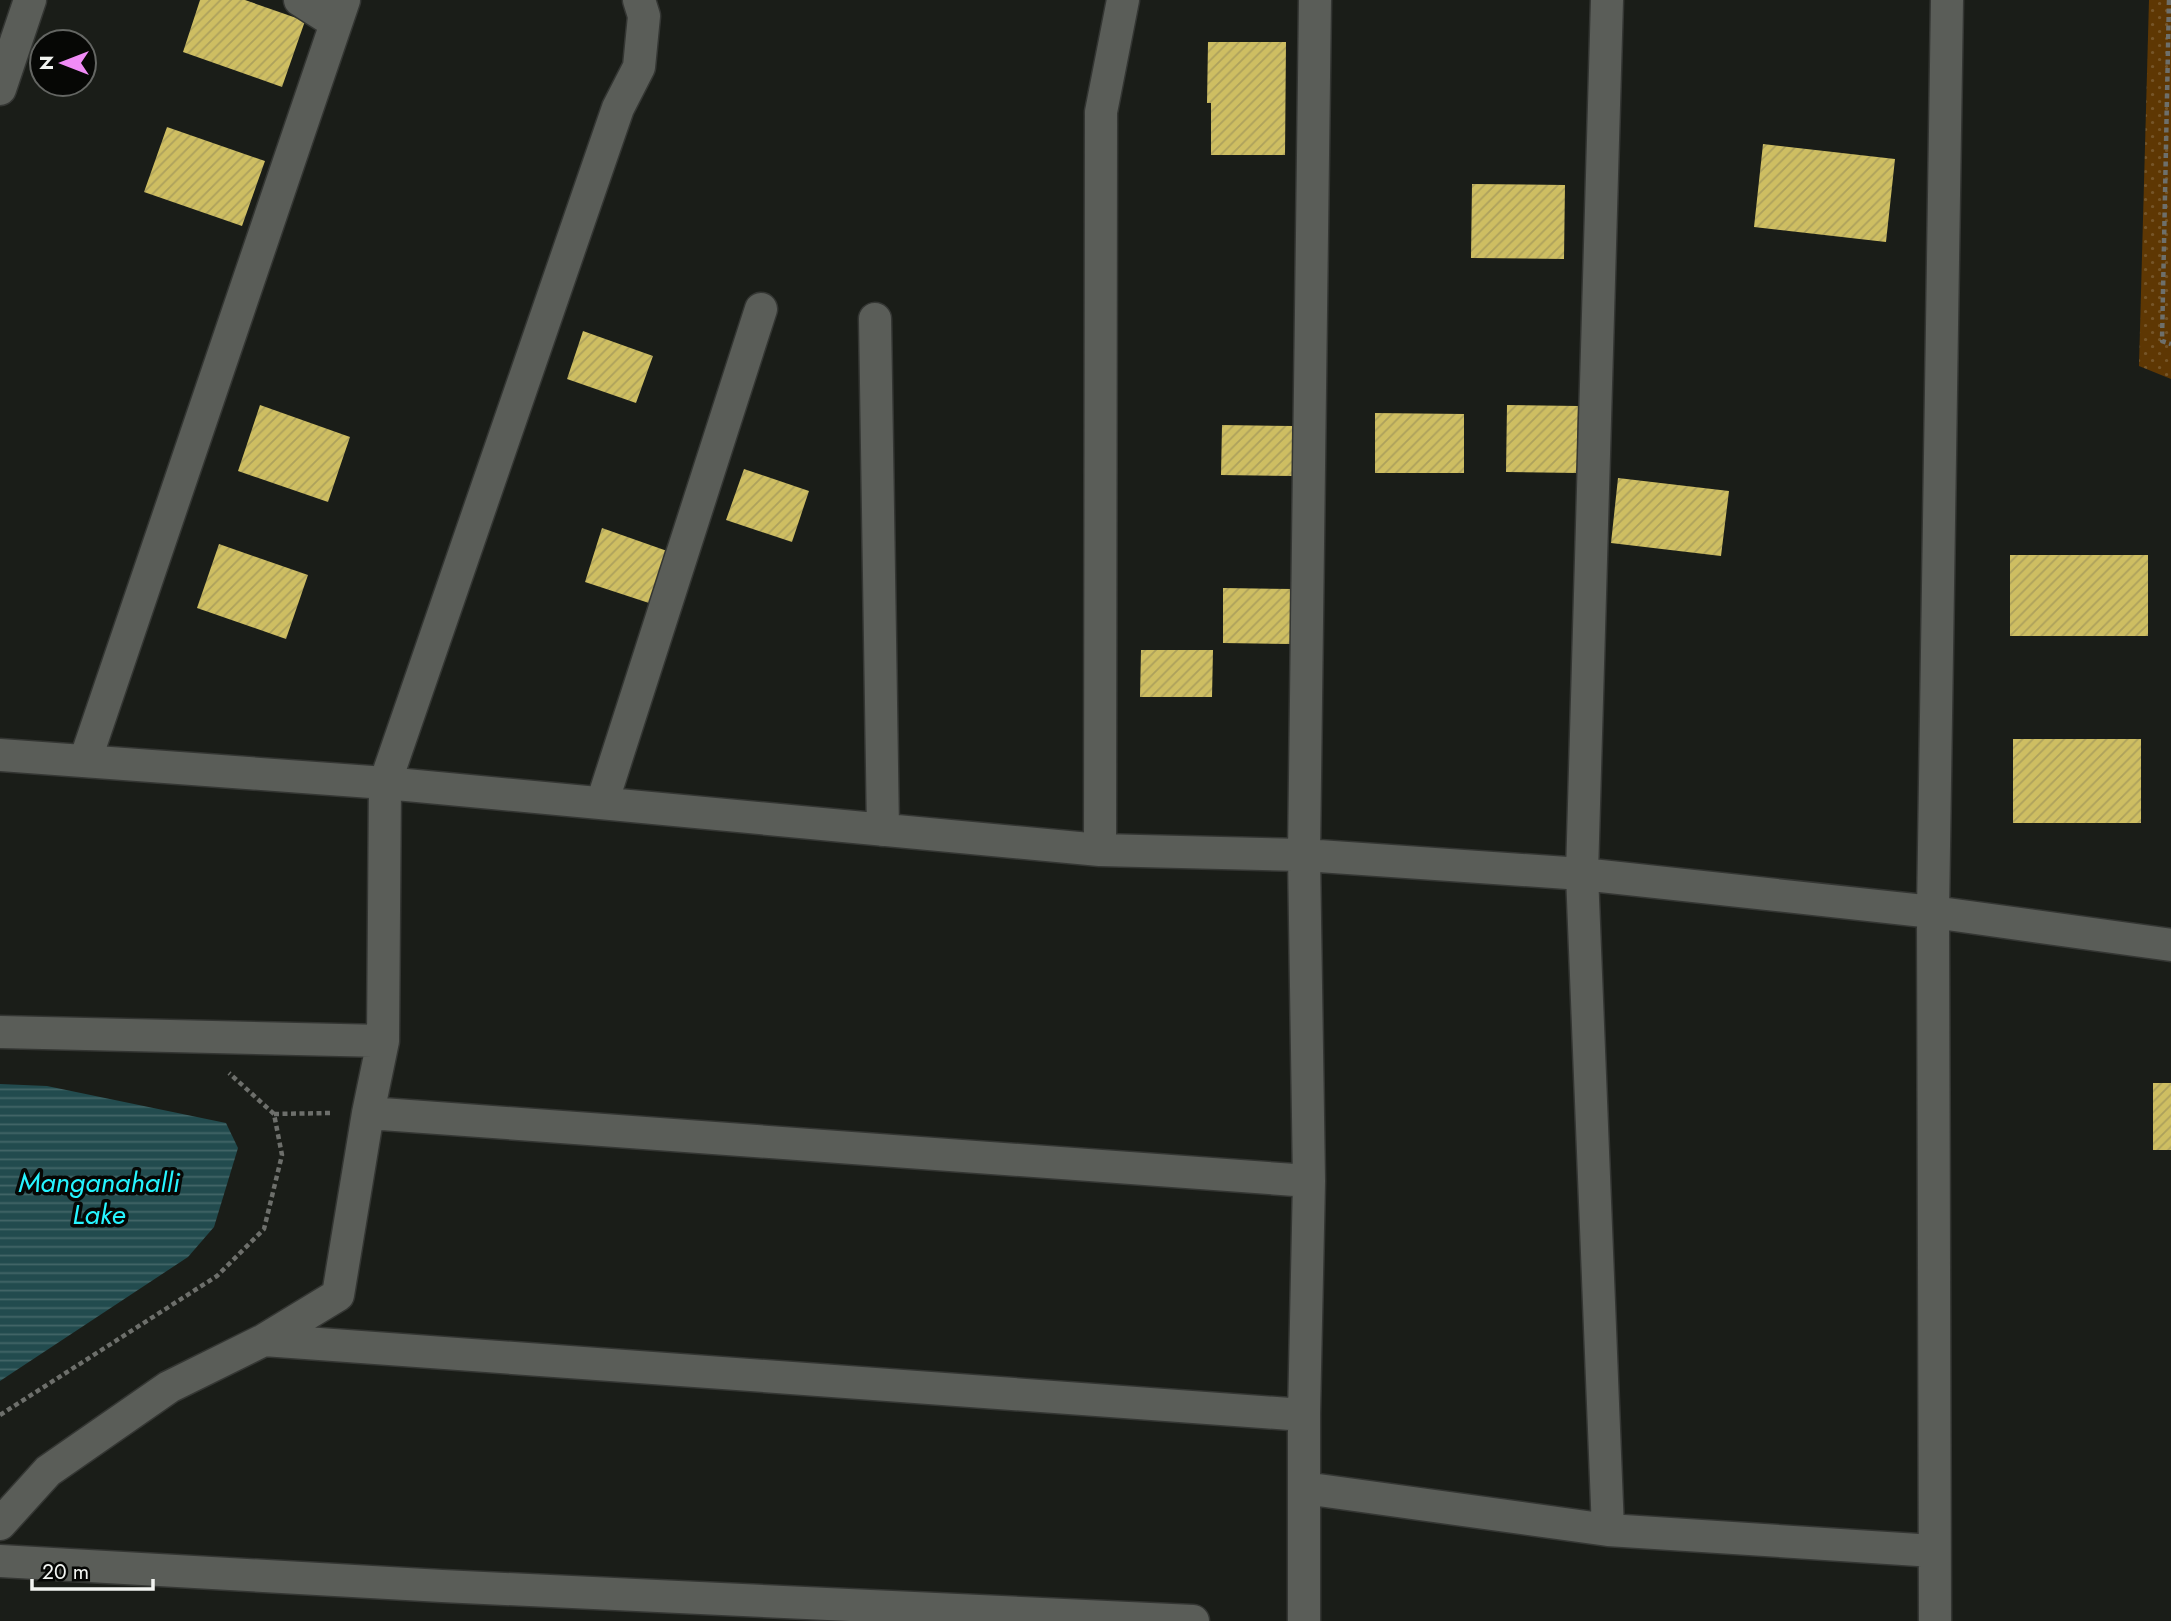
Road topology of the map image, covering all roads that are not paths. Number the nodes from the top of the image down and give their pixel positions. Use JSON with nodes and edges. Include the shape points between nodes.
{"nodes":[{"id":1,"x":30,"y":0,"type":"edge"},
{"id":2,"x":300,"y":0,"type":"edge"},
{"id":3,"x":639,"y":0,"type":"edge"},
{"id":4,"x":1123,"y":0,"type":"edge"},
{"id":5,"x":1315,"y":0,"type":"edge"},
{"id":6,"x":1606,"y":0,"type":"edge"},
{"id":7,"x":1947,"y":0,"type":"edge"},
{"id":8,"x":340,"y":11,"type":"edge"},
{"id":9,"x":2,"y":77,"type":"edge"},
{"id":10,"x":761,"y":309,"type":"dead end"},
{"id":11,"x":875,"y":318,"type":"dead end"},
{"id":12,"x":0,"y":755,"type":"edge"},
{"id":13,"x":85,"y":761,"type":"junction"},
{"id":14,"x":385,"y":783,"type":"junction"},
{"id":15,"x":602,"y":803,"type":"junction"},
{"id":16,"x":883,"y":830,"type":"junction"},
{"id":17,"x":1100,"y":850,"type":"junction"},
{"id":18,"x":1304,"y":855,"type":"junction"},
{"id":19,"x":1582,"y":874,"type":"junction"},
{"id":20,"x":1933,"y":912,"type":"junction"},
{"id":21,"x":2171,"y":945,"type":"edge"},
{"id":22,"x":0,"y":1032,"type":"edge"},
{"id":23,"x":383,"y":1041,"type":"junction"},
{"id":24,"x":368,"y":1113,"type":"junction"},
{"id":25,"x":1309,"y":1181,"type":"junction"},
{"id":26,"x":264,"y":1339,"type":"junction"},
{"id":27,"x":1304,"y":1415,"type":"junction"},
{"id":28,"x":1304,"y":1488,"type":"junction"},
{"id":29,"x":0,"y":1524,"type":"edge"},
{"id":30,"x":1608,"y":1530,"type":"junction"},
{"id":31,"x":1934,"y":1551,"type":"junction"},
{"id":32,"x":0,"y":1561,"type":"edge"},
{"id":33,"x":1194,"y":1621,"type":"edge"},
{"id":34,"x":1304,"y":1621,"type":"edge"},
{"id":35,"x":1935,"y":1621,"type":"edge"}],
"edges":[{"from":1,"to":9,"type":"street"},
{"from":2,"to":8,"type":"street"},
{"from":3,"to":14,"type":"street","via":[[644,16],[639,67],[618,108]]},
{"from":4,"to":17,"type":"street","via":[[1101,112]]},
{"from":5,"to":18,"type":"street"},
{"from":6,"to":19,"type":"street"},
{"from":7,"to":20,"type":"street"},
{"from":8,"to":13,"type":"street"},
{"from":10,"to":15,"type":"street"},
{"from":11,"to":16,"type":"street"},
{"from":12,"to":13,"type":"street"},
{"from":13,"to":14,"type":"street"},
{"from":14,"to":15,"type":"street"},
{"from":14,"to":23,"type":"street"},
{"from":15,"to":16,"type":"street"},
{"from":16,"to":17,"type":"street"},
{"from":17,"to":18,"type":"street"},
{"from":18,"to":19,"type":"street"},
{"from":18,"to":25,"type":"street"},
{"from":19,"to":20,"type":"street"},
{"from":19,"to":30,"type":"street"},
{"from":20,"to":21,"type":"street"},
{"from":20,"to":31,"type":"street"},
{"from":22,"to":23,"type":"street"},
{"from":23,"to":24,"type":"street"},
{"from":24,"to":25,"type":"street"},
{"from":24,"to":26,"type":"street","via":[[338,1295]]},
{"from":25,"to":27,"type":"street"},
{"from":26,"to":27,"type":"street"},
{"from":26,"to":29,"type":"street","via":[[169,1387],[48,1471]]},
{"from":27,"to":28,"type":"street"},
{"from":28,"to":30,"type":"street"},
{"from":28,"to":34,"type":"street"},
{"from":30,"to":31,"type":"street"},
{"from":31,"to":35,"type":"street"},
{"from":32,"to":33,"type":"street"}]}
